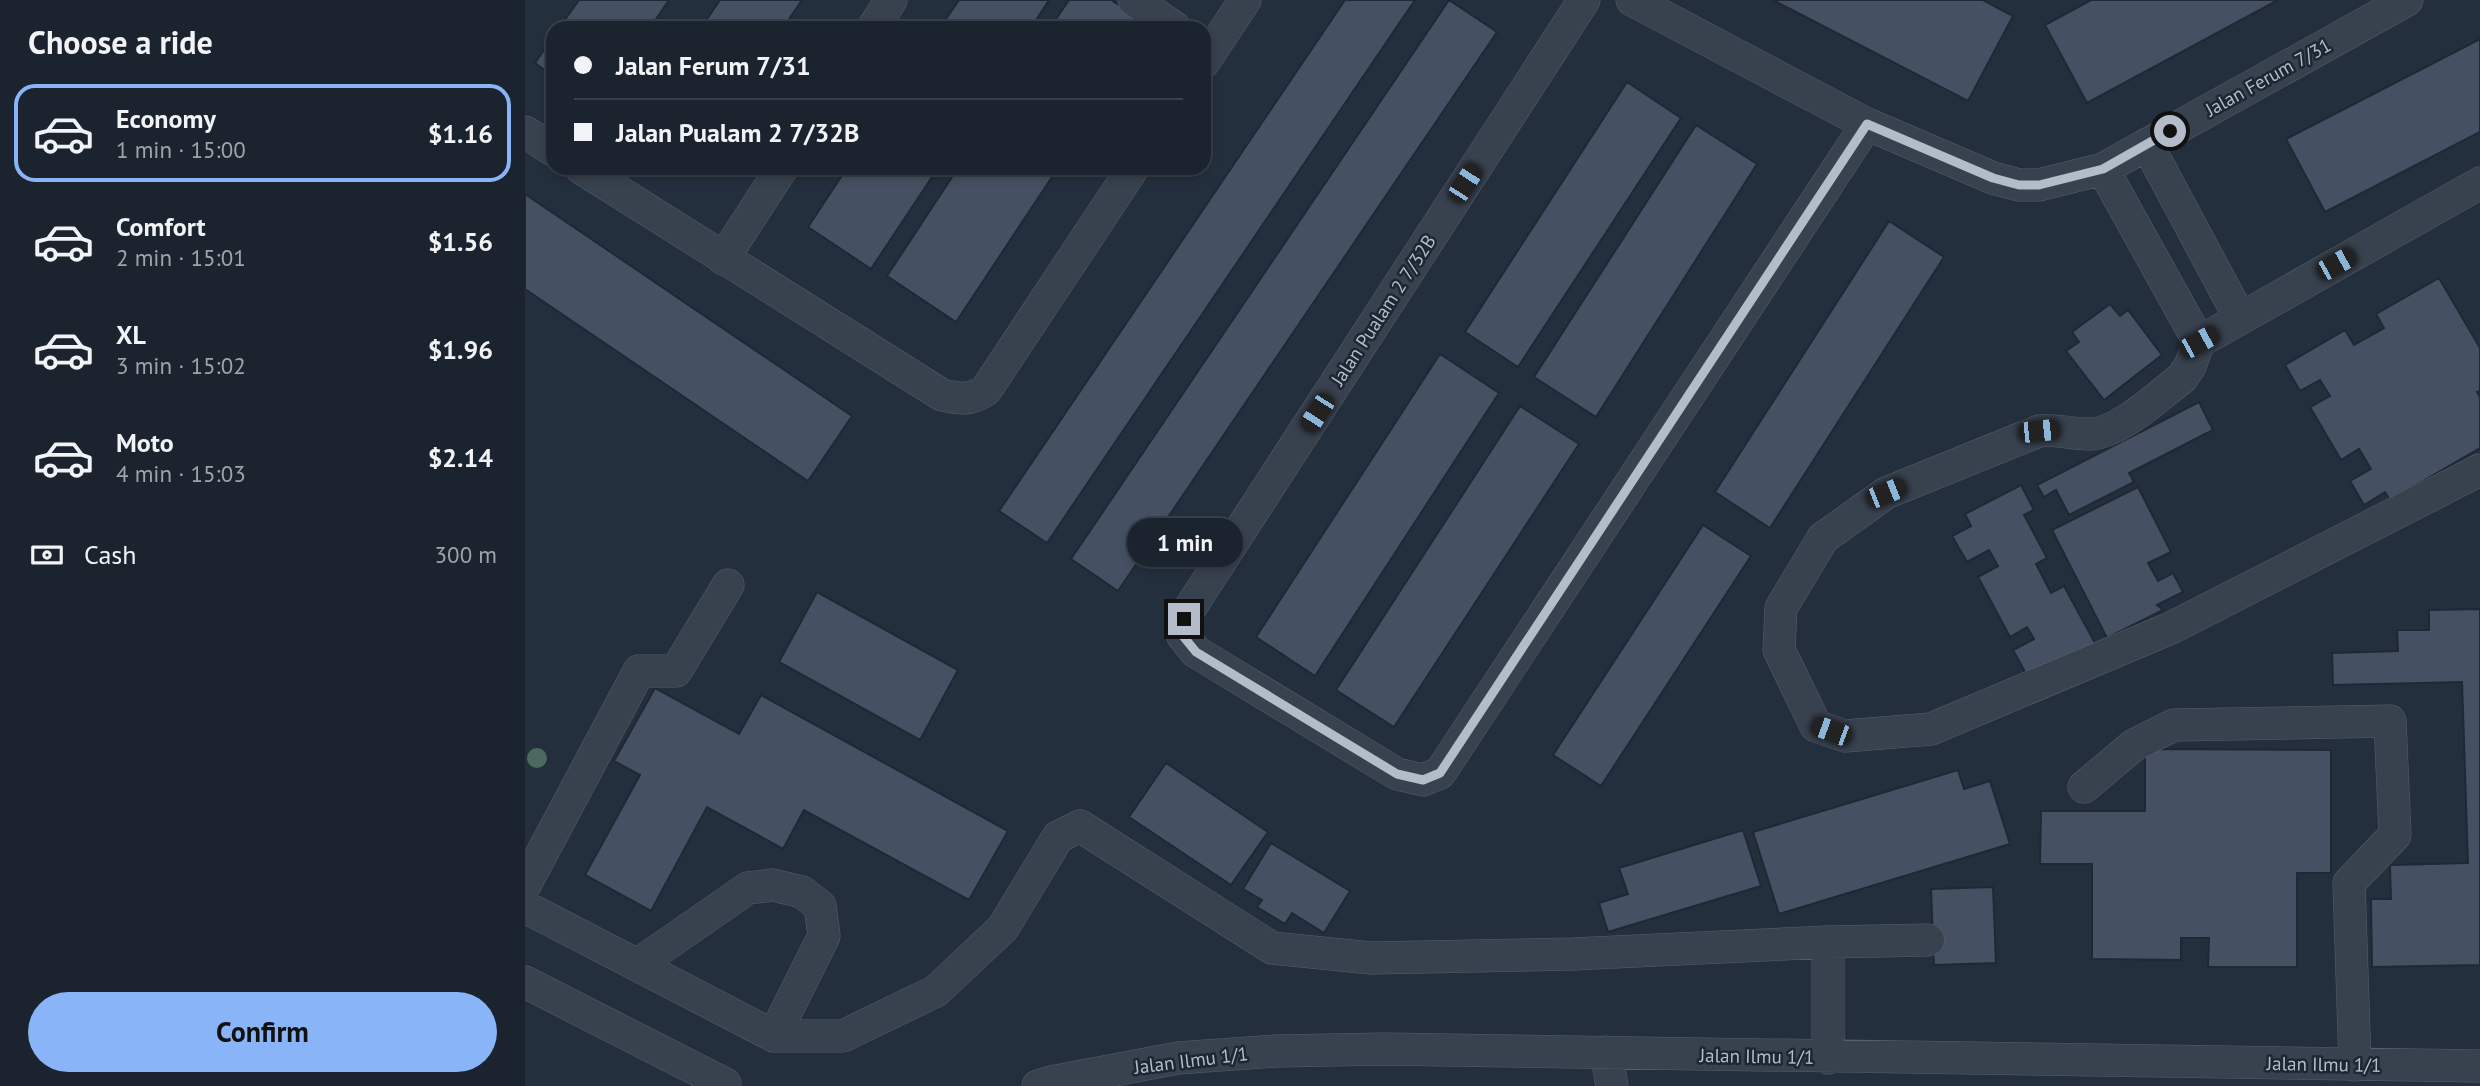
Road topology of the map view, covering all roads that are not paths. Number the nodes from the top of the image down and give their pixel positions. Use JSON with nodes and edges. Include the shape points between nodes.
{"nodes":[{"id":1,"x":891,"y":0,"type":"edge"},
{"id":2,"x":1134,"y":0,"type":"edge"},
{"id":3,"x":1245,"y":0,"type":"edge"},
{"id":4,"x":1584,"y":0,"type":"edge"},
{"id":5,"x":1632,"y":0,"type":"edge"},
{"id":6,"x":2406,"y":0,"type":"edge"},
{"id":7,"x":878,"y":21,"type":"edge"},
{"id":8,"x":1165,"y":21,"type":"edge"},
{"id":9,"x":1211,"y":47,"type":"edge"},
{"id":10,"x":1867,"y":124,"type":"junction"},
{"id":11,"x":525,"y":132,"type":"edge"},
{"id":12,"x":2147,"y":144,"type":"junction"},
{"id":13,"x":546,"y":146,"type":"edge"},
{"id":14,"x":2103,"y":169,"type":"junction"},
{"id":15,"x":592,"y":175,"type":"edge"},
{"id":16,"x":777,"y":175,"type":"edge"},
{"id":17,"x":1128,"y":175,"type":"edge"},
{"id":18,"x":2480,"y":183,"type":"edge"},
{"id":19,"x":723,"y":259,"type":"junction"},
{"id":20,"x":2240,"y":318,"type":"junction"},
{"id":21,"x":2199,"y":342,"type":"junction"},
{"id":22,"x":2480,"y":470,"type":"edge"},
{"id":23,"x":728,"y":585,"type":"dead end"},
{"id":24,"x":2084,"y":787,"type":"dead end"},
{"id":25,"x":525,"y":885,"type":"edge"},
{"id":26,"x":525,"y":907,"type":"edge"},
{"id":27,"x":1928,"y":940,"type":"dead end"},
{"id":28,"x":1828,"y":942,"type":"junction"},
{"id":29,"x":637,"y":965,"type":"junction"},
{"id":30,"x":525,"y":982,"type":"edge"},
{"id":31,"x":774,"y":1036,"type":"junction"},
{"id":32,"x":1606,"y":1052,"type":"junction"},
{"id":33,"x":1828,"y":1058,"type":"junction"},
{"id":34,"x":2355,"y":1065,"type":"junction"},
{"id":35,"x":2480,"y":1066,"type":"edge"},
{"id":36,"x":725,"y":1084,"type":"dead end"},
{"id":37,"x":1038,"y":1086,"type":"edge"},
{"id":38,"x":1612,"y":1086,"type":"edge"}],
"edges":[{"from":1,"to":7,"type":"street"},
{"from":2,"to":8,"type":"street"},
{"from":3,"to":9,"type":"street"},
{"from":4,"to":10,"type":"street","name":"Jalan Pualam 2 7/32B","via":[[1184,619],[1183,636],[1196,652],[1397,774],[1423,780],[1440,773]]},
{"from":5,"to":10,"type":"street","name":"Jalan Ferum 7/31"},
{"from":6,"to":12,"type":"street","name":"Jalan Ferum 7/31"},
{"from":10,"to":14,"type":"street","name":"Jalan Ferum 7/31","via":[[2019,185],[2039,185]]},
{"from":11,"to":13,"type":"street"},
{"from":12,"to":14,"type":"street","name":"Jalan Ferum 7/31"},
{"from":12,"to":20,"type":"street"},
{"from":14,"to":21,"type":"street"},
{"from":15,"to":19,"type":"street"},
{"from":16,"to":19,"type":"street"},
{"from":17,"to":19,"type":"street","via":[[986,390],[975,398],[942,395]]},
{"from":18,"to":20,"type":"street"},
{"from":20,"to":21,"type":"street"},
{"from":21,"to":22,"type":"street","via":[[2182,378],[2111,431],[2089,435],[2039,431],[1886,493],[1823,538],[1781,608],[1779,650],[1816,726],[1845,736],[1931,729],[2171,628]]},
{"from":23,"to":25,"type":"street","via":[[676,671],[639,671]]},
{"from":24,"to":34,"type":"street","via":[[2134,745],[2174,725],[2390,721],[2395,835],[2349,883]]},
{"from":26,"to":29,"type":"street"},
{"from":27,"to":28,"type":"street"},
{"from":28,"to":31,"type":"street","via":[[1371,958],[1272,948],[1080,826],[1058,837],[1003,928],[936,991],[843,1036]]},
{"from":28,"to":33,"type":"street"},
{"from":29,"to":31,"type":"street"},
{"from":29,"to":31,"type":"street","via":[[748,888],[773,885],[802,892],[820,906],[824,936]]},
{"from":30,"to":36,"type":"street"},
{"from":32,"to":33,"type":"street","name":"Jalan Ilmu 1/1"},
{"from":32,"to":37,"type":"street","name":"Jalan Ilmu 1/1","via":[[1276,1051],[1178,1058]]},
{"from":32,"to":38,"type":"street"},
{"from":33,"to":34,"type":"street","name":"Jalan Ilmu 1/1"},
{"from":34,"to":35,"type":"street","name":"Jalan Ilmu 1/1"}]}
